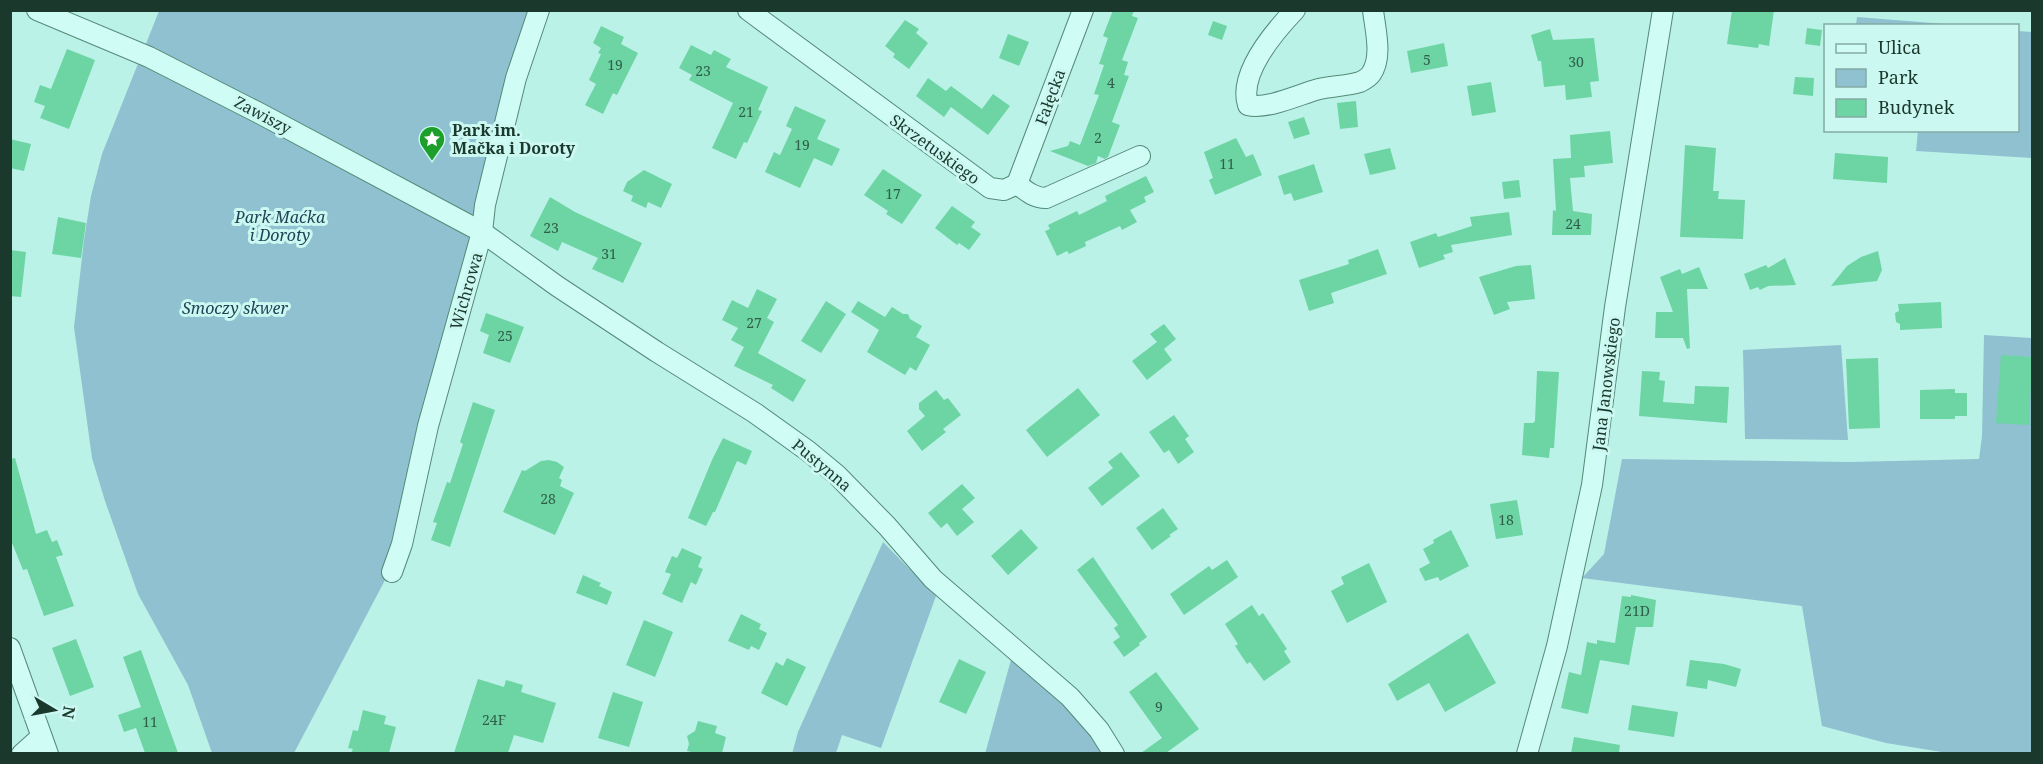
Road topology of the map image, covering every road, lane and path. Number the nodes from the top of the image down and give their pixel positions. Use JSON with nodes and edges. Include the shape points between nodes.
{"nodes":[{"id":1,"x":37,"y":10,"type":"edge"},
{"id":2,"x":539,"y":10,"type":"edge"},
{"id":3,"x":748,"y":10,"type":"edge"},
{"id":4,"x":1083,"y":10,"type":"edge"},
{"id":5,"x":1295,"y":10,"type":"edge"},
{"id":6,"x":1373,"y":10,"type":"edge"},
{"id":7,"x":1663,"y":10,"type":"edge"},
{"id":8,"x":1140,"y":156,"type":"dead end"},
{"id":9,"x":1017,"y":184,"type":"junction"},
{"id":10,"x":482,"y":232,"type":"junction"},
{"id":11,"x":392,"y":572,"type":"dead end"},
{"id":12,"x":10,"y":648,"type":"edge"},
{"id":13,"x":45,"y":746,"type":"edge"},
{"id":14,"x":22,"y":753,"type":"edge"},
{"id":15,"x":1114,"y":753,"type":"edge"},
{"id":16,"x":1527,"y":753,"type":"edge"}],
"edges":[{"from":1,"to":10,"type":"street","name":"Zawiszy","via":[[149,57]]},
{"from":2,"to":10,"type":"street","name":"Wichrowa","via":[[516,78]]},
{"from":3,"to":9,"type":"street","name":"Skrzetuskiego","via":[[986,186],[1004,190]]},
{"from":4,"to":9,"type":"street","name":"Fałęcka"},
{"from":5,"to":6,"type":"street","via":[[1261,52],[1247,85],[1248,105],[1255,107],[1370,76],[1377,53]]},
{"from":7,"to":16,"type":"street","name":"Jana Janowskiego","via":[[1615,307],[1592,485],[1557,646]]},
{"from":8,"to":9,"type":"street","via":[[1046,198],[1039,198]]},
{"from":10,"to":11,"type":"street","name":"Wichrowa"},
{"from":10,"to":15,"type":"street","name":"Pustynna","via":[[557,286],[808,451],[854,492],[933,579],[1070,697]]},
{"from":12,"to":13,"type":"street"},
{"from":13,"to":14,"type":"street"}]}
